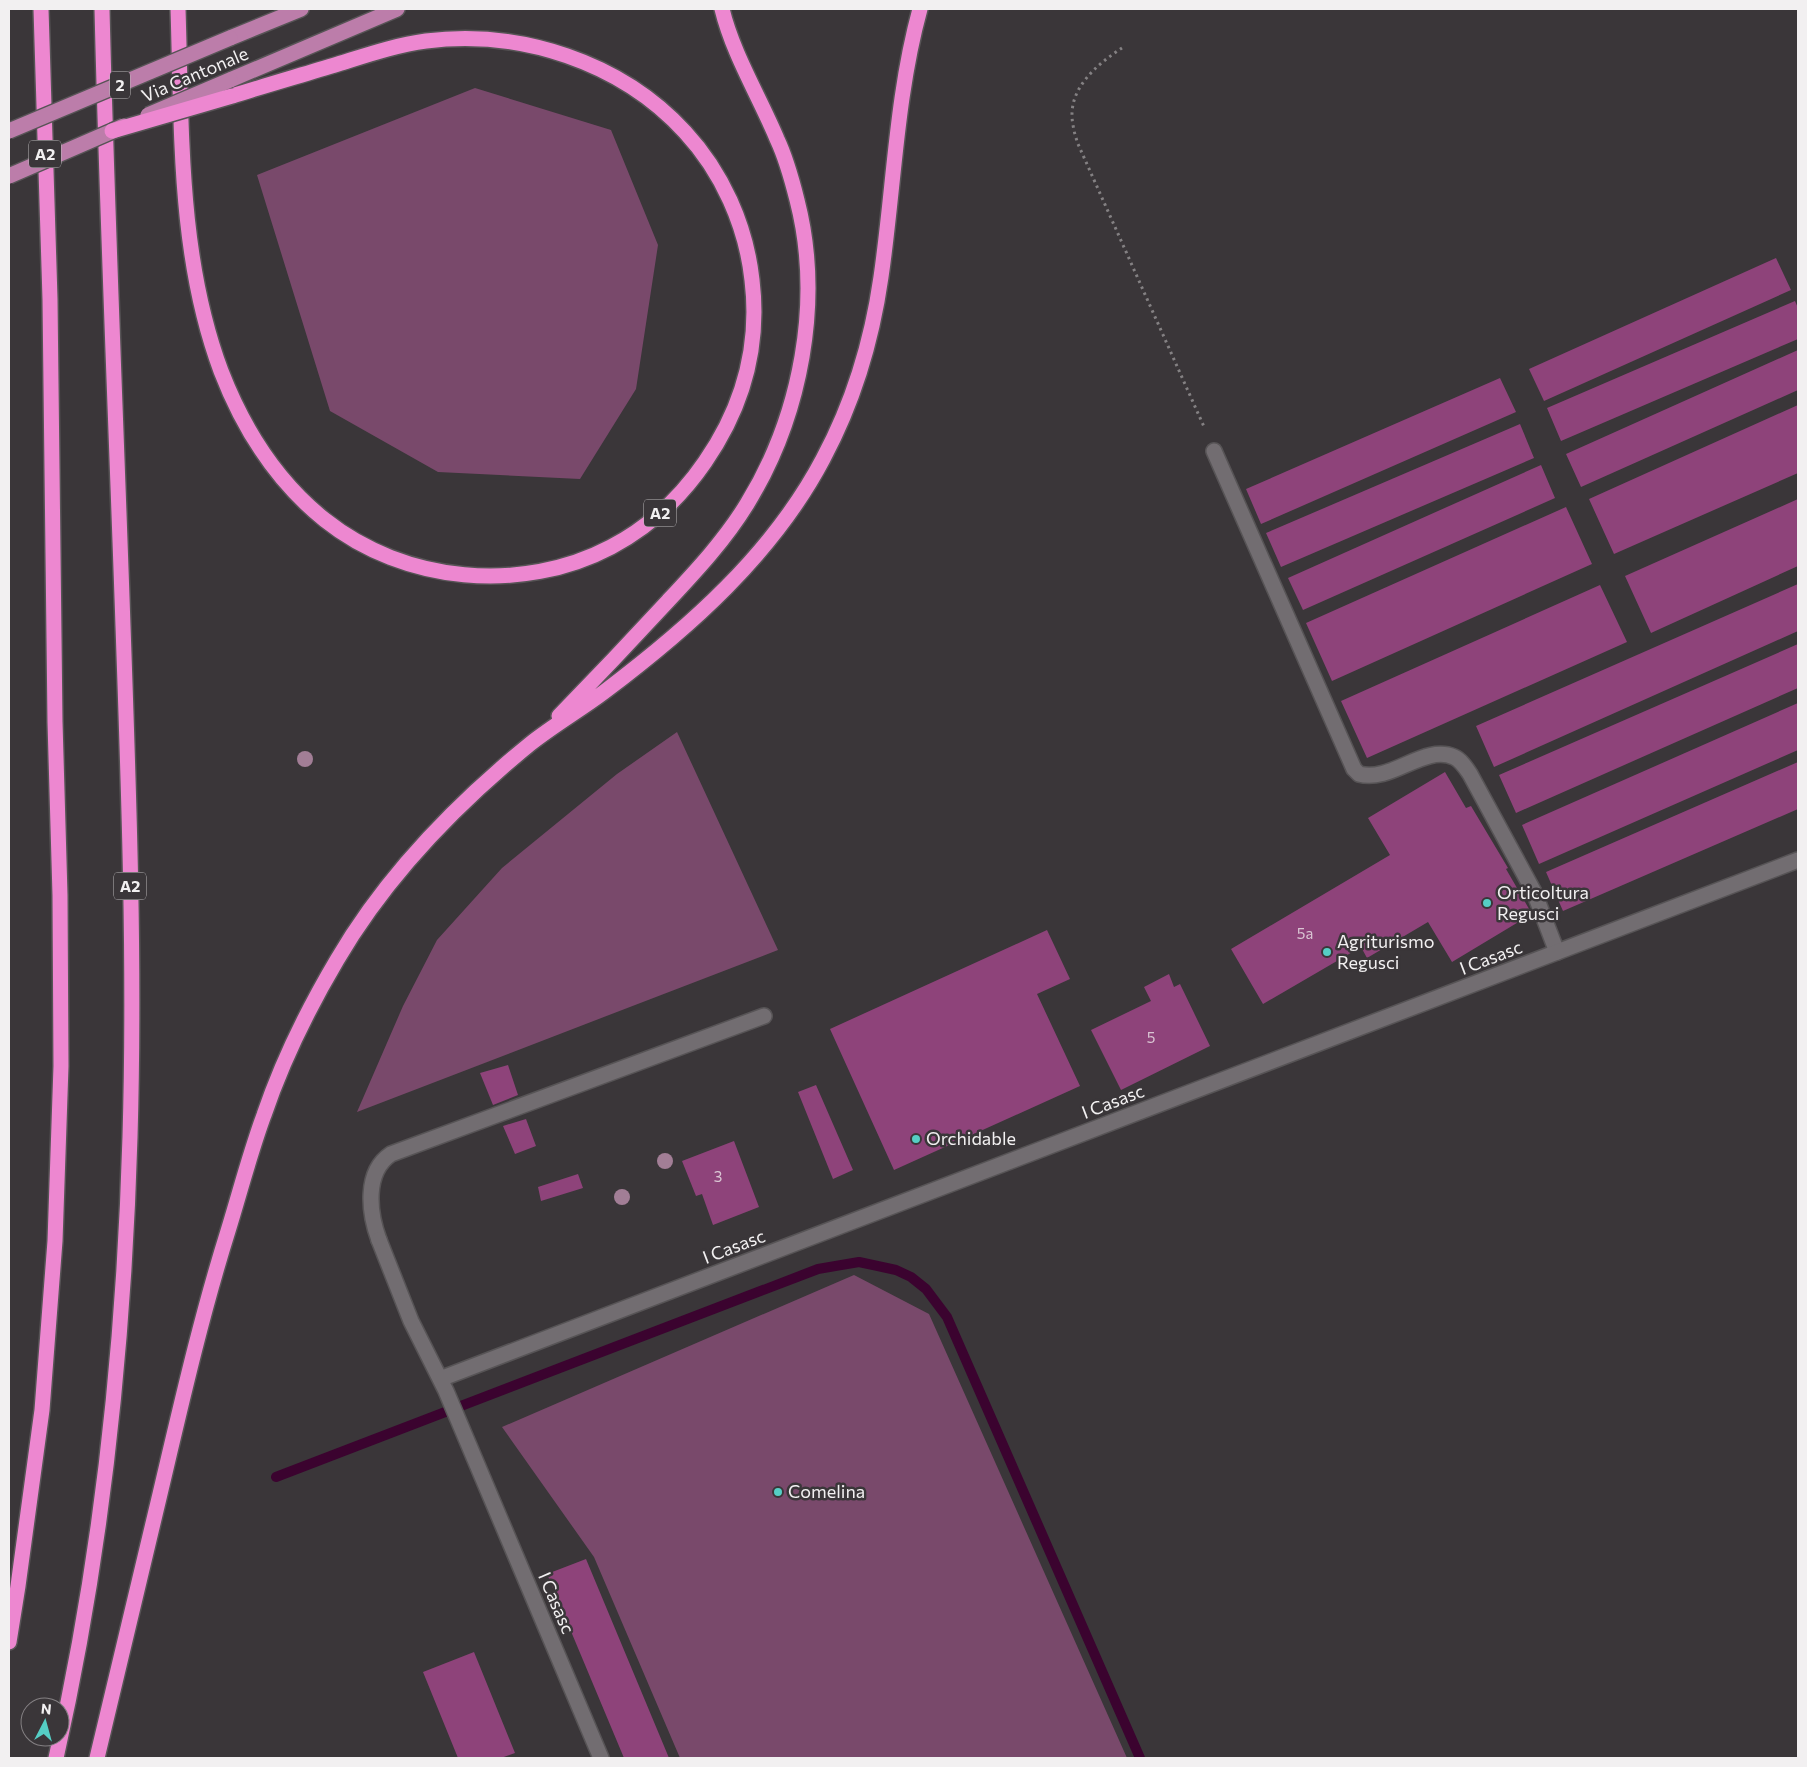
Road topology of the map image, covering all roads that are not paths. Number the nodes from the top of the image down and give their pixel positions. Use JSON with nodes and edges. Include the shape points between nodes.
{"nodes":[{"id":1,"x":41,"y":9,"type":"edge"},
{"id":2,"x":102,"y":9,"type":"edge"},
{"id":3,"x":178,"y":9,"type":"edge"},
{"id":4,"x":301,"y":9,"type":"edge"},
{"id":5,"x":397,"y":9,"type":"edge"},
{"id":6,"x":722,"y":9,"type":"edge"},
{"id":7,"x":920,"y":9,"type":"edge"},
{"id":8,"x":9,"y":131,"type":"edge"},
{"id":9,"x":112,"y":131,"type":"junction"},
{"id":10,"x":9,"y":176,"type":"edge"},
{"id":11,"x":1214,"y":451,"type":"road end"},
{"id":12,"x":535,"y":740,"type":"junction"},
{"id":13,"x":1798,"y":860,"type":"edge"},
{"id":14,"x":1557,"y":952,"type":"junction"},
{"id":15,"x":764,"y":1016,"type":"dead end"},
{"id":16,"x":443,"y":1385,"type":"junction"},
{"id":17,"x":9,"y":1642,"type":"edge"},
{"id":18,"x":56,"y":1758,"type":"edge"},
{"id":19,"x":97,"y":1758,"type":"edge"},
{"id":20,"x":601,"y":1758,"type":"edge"}],
"edges":[{"from":1,"to":17,"type":"highway","number":"A2","via":[[50,299],[61,1066],[55,1241],[42,1410]]},
{"from":2,"to":18,"type":"highway","number":"A2","via":[[128,765],[130,1138],[119,1322],[101,1506],[71,1691]]},
{"from":3,"to":9,"type":"highway","number":"A2","bridge":true,"via":[[186,208],[199,297],[209,335],[240,413],[260,447],[305,503],[329,524],[382,554],[436,571],[491,576],[545,570],[594,555],[644,526],[682,492],[714,449],[735,409],[749,364],[754,319],[745,239],[724,188],[708,160],[674,120],[605,71],[581,60],[522,45],[473,40],[427,41],[387,49],[232,96]]},
{"from":4,"to":8,"type":"main road","name":"Via Cantonale","number":"2","bridge":true},
{"from":5,"to":9,"type":"main road","name":"Via Cantonale","number":"2","bridge":true},
{"from":6,"to":12,"type":"highway","via":[[729,35],[778,141],[803,229],[808,284],[807,318],[796,385],[778,442],[747,505],[726,535],[669,600]]},
{"from":7,"to":12,"type":"highway","via":[[905,77],[886,240],[870,334],[840,425],[822,461],[782,524],[757,555],[701,612],[652,655]]},
{"from":9,"to":10,"type":"main road","name":"Via Cantonale","number":"2","bridge":true},
{"from":11,"to":14,"type":"street","via":[[1354,769],[1359,774],[1374,776],[1432,755],[1454,757],[1462,763],[1534,892]]},
{"from":12,"to":19,"type":"highway","via":[[439,827],[386,886],[336,961],[288,1054],[264,1114],[211,1287]]},
{"from":13,"to":14,"type":"street","name":"I Casasc"},
{"from":14,"to":16,"type":"street","name":"I Casasc"},
{"from":15,"to":16,"type":"street","name":"I Casasc","via":[[382,1160],[372,1183],[375,1230],[411,1321]]},
{"from":16,"to":20,"type":"street","name":"I Casasc"}]}
